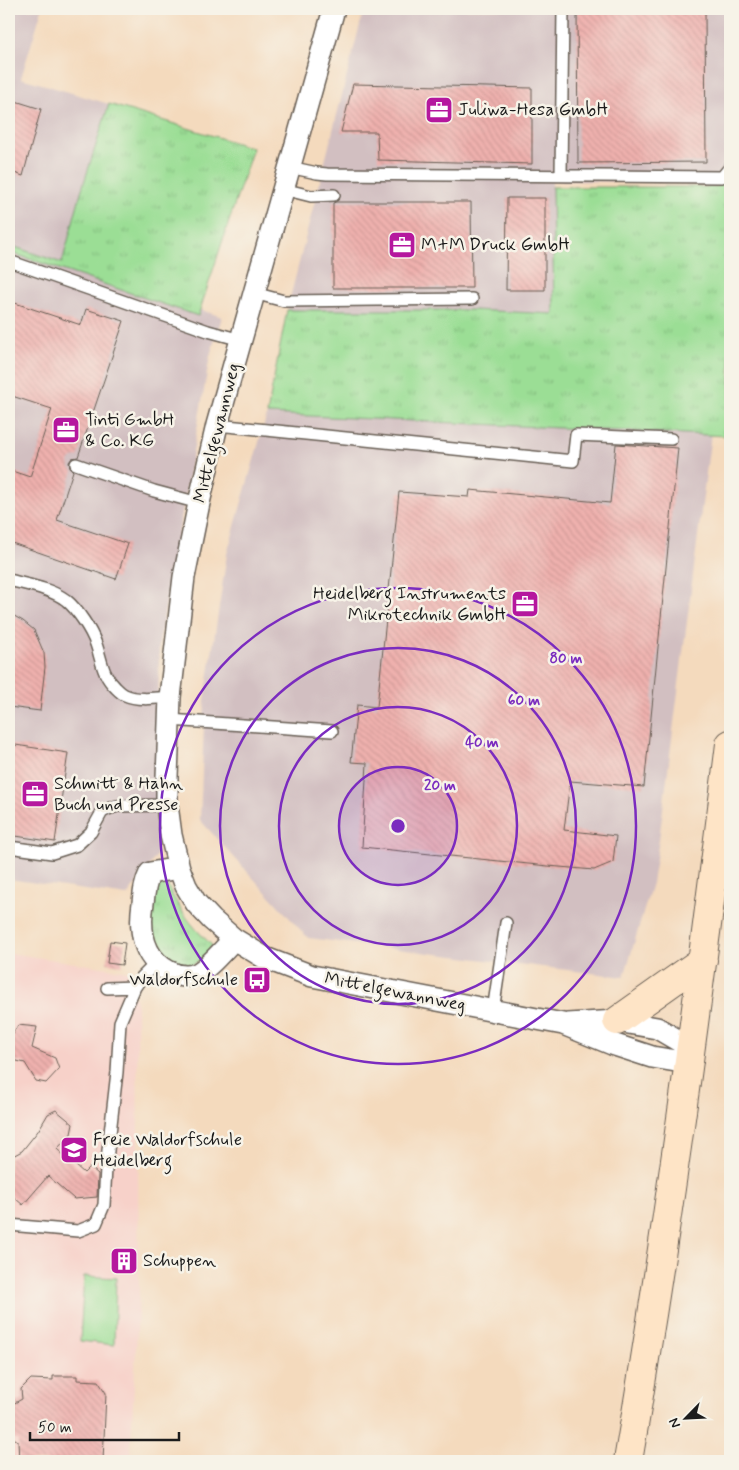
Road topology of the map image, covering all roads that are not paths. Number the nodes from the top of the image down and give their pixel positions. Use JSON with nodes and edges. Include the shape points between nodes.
{"nodes":[{"id":1,"x":334,"y":9,"type":"edge"},
{"id":2,"x":563,"y":9,"type":"edge"},
{"id":3,"x":290,"y":167,"type":"junction"},
{"id":4,"x":730,"y":167,"type":"edge"},
{"id":5,"x":561,"y":175,"type":"junction"},
{"id":6,"x":283,"y":189,"type":"junction"},
{"id":7,"x":334,"y":195,"type":"dead end"},
{"id":8,"x":9,"y":261,"type":"edge"},
{"id":9,"x":254,"y":293,"type":"junction"},
{"id":10,"x":472,"y":299,"type":"dead end"},
{"id":11,"x":241,"y":340,"type":"junction"},
{"id":12,"x":217,"y":425,"type":"junction"},
{"id":13,"x":671,"y":439,"type":"dead end"},
{"id":14,"x":76,"y":464,"type":"dead end"},
{"id":15,"x":199,"y":503,"type":"junction"},
{"id":16,"x":9,"y":580,"type":"edge"},
{"id":17,"x":170,"y":698,"type":"junction"},
{"id":18,"x":169,"y":720,"type":"junction"},
{"id":19,"x":332,"y":731,"type":"dead end"},
{"id":20,"x":730,"y":744,"type":"edge"},
{"id":21,"x":167,"y":806,"type":"junction"},
{"id":22,"x":9,"y":847,"type":"edge"},
{"id":23,"x":179,"y":868,"type":"junction"},
{"id":24,"x":506,"y":922,"type":"dead end"},
{"id":25,"x":234,"y":939,"type":"junction"},
{"id":26,"x":703,"y":960,"type":"junction"},
{"id":27,"x":157,"y":962,"type":"junction"},
{"id":28,"x":135,"y":987,"type":"junction"},
{"id":29,"x":106,"y":988,"type":"dead end"},
{"id":30,"x":493,"y":1011,"type":"junction"},
{"id":31,"x":617,"y":1020,"type":"junction"},
{"id":32,"x":563,"y":1024,"type":"junction"},
{"id":33,"x":690,"y":1056,"type":"junction"},
{"id":34,"x":9,"y":1225,"type":"edge"},
{"id":35,"x":628,"y":1461,"type":"edge"}],
"edges":[{"from":1,"to":3,"type":"street","name":"Mittelgewannweg"},
{"from":2,"to":5,"type":"lane"},
{"from":3,"to":5,"type":"lane","via":[[327,174]]},
{"from":3,"to":6,"type":"street","name":"Mittelgewannweg"},
{"from":4,"to":5,"type":"lane","via":[[722,177]]},
{"from":6,"to":7,"type":"lane","via":[[311,196]]},
{"from":6,"to":9,"type":"street","name":"Mittelgewannweg"},
{"from":8,"to":11,"type":"lane"},
{"from":9,"to":10,"type":"lane","via":[[284,300]]},
{"from":9,"to":11,"type":"street","name":"Mittelgewannweg"},
{"from":11,"to":12,"type":"street","name":"Mittelgewannweg"},
{"from":12,"to":13,"type":"lane","via":[[573,461],[576,435]]},
{"from":12,"to":15,"type":"street","name":"Mittelgewannweg"},
{"from":14,"to":15,"type":"lane"},
{"from":15,"to":17,"type":"street","name":"Mittelgewannweg","via":[[184,577]]},
{"from":16,"to":17,"type":"lane","via":[[47,590],[66,600],[89,629],[109,681],[124,695]]},
{"from":17,"to":18,"type":"street","name":"Mittelgewannweg"},
{"from":18,"to":19,"type":"lane"},
{"from":18,"to":21,"type":"street","name":"Mittelgewannweg"},
{"from":20,"to":26,"type":"main road"},
{"from":21,"to":22,"type":"lane","via":[[117,806],[108,809],[102,812],[92,832],[77,845],[52,853]]},
{"from":21,"to":23,"type":"street","name":"Mittelgewannweg"},
{"from":23,"to":25,"type":"street","name":"Mittelgewannweg","via":[[196,903]]},
{"from":23,"to":27,"type":"street","via":[[150,873],[145,882],[142,936],[148,954]]},
{"from":24,"to":30,"type":"lane"},
{"from":25,"to":27,"type":"street","via":[[203,971],[192,976],[177,975],[163,969]]},
{"from":25,"to":30,"type":"street","name":"Mittelgewannweg","via":[[265,958],[312,976]]},
{"from":26,"to":31,"type":"main road"},
{"from":26,"to":33,"type":"main road"},
{"from":27,"to":28,"type":"lane"},
{"from":28,"to":29,"type":"lane"},
{"from":28,"to":34,"type":"lane","via":[[120,1022],[104,1205],[96,1224],[78,1231]]},
{"from":30,"to":32,"type":"street","name":"Mittelgewannweg"},
{"from":31,"to":32,"type":"street","name":"Mittelgewannweg"},
{"from":31,"to":33,"type":"street","name":"Mittelgewannweg","via":[[657,1028]]},
{"from":32,"to":33,"type":"street","name":"Mittelgewannweg","via":[[652,1058]]},
{"from":33,"to":35,"type":"main road","via":[[651,1328]]}]}
